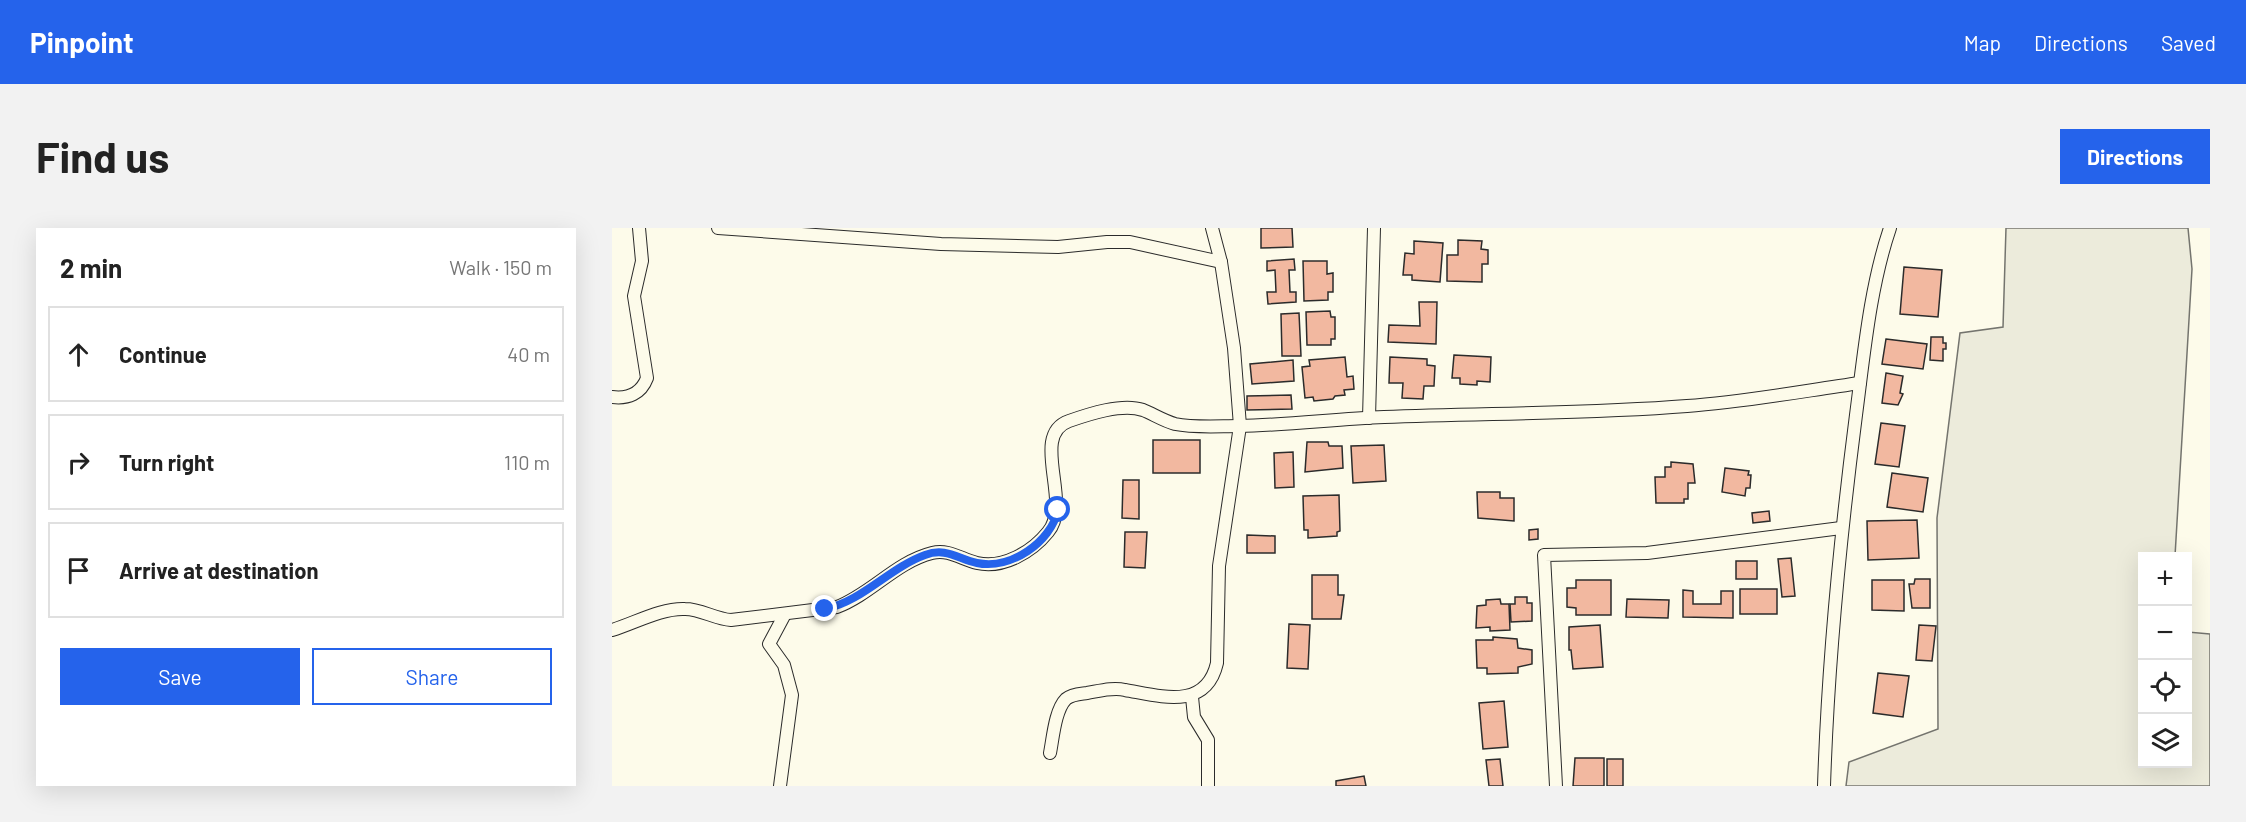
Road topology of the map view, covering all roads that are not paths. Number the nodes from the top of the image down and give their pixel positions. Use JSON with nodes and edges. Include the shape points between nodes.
{"nodes":[{"id":1,"x":639,"y":228,"type":"edge"},
{"id":2,"x":718,"y":228,"type":"edge"},
{"id":3,"x":1212,"y":228,"type":"edge"},
{"id":4,"x":1374,"y":228,"type":"edge"},
{"id":5,"x":1890,"y":228,"type":"edge"},
{"id":6,"x":1221,"y":262,"type":"junction"},
{"id":7,"x":1860,"y":383,"type":"junction"},
{"id":8,"x":612,"y":397,"type":"edge"},
{"id":9,"x":1369,"y":418,"type":"junction"},
{"id":10,"x":1240,"y":426,"type":"junction"},
{"id":11,"x":1841,"y":528,"type":"junction"},
{"id":12,"x":784,"y":614,"type":"junction"},
{"id":13,"x":612,"y":630,"type":"edge"},
{"id":14,"x":1192,"y":697,"type":"junction"},
{"id":15,"x":1050,"y":753,"type":"dead end"},
{"id":16,"x":780,"y":786,"type":"edge"},
{"id":17,"x":1208,"y":786,"type":"edge"},
{"id":18,"x":1556,"y":786,"type":"edge"},
{"id":19,"x":1824,"y":786,"type":"edge"}],
"edges":[{"from":1,"to":8,"type":"street","via":[[642,261],[634,296],[646,378],[644,387],[636,394]]},
{"from":2,"to":6,"type":"street","via":[[941,244],[1058,247],[1130,243]]},
{"from":3,"to":6,"type":"street"},
{"from":4,"to":9,"type":"street"},
{"from":5,"to":7,"type":"street","via":[[1882,251]]},
{"from":6,"to":10,"type":"street","via":[[1234,348]]},
{"from":7,"to":9,"type":"street","via":[[1686,406]]},
{"from":7,"to":11,"type":"street"},
{"from":9,"to":10,"type":"street"},
{"from":10,"to":12,"type":"street","via":[[1174,423],[1125,407],[1066,422],[1056,429],[1052,439],[1056,521],[1028,550],[995,564],[978,563],[941,551],[928,554],[849,602]]},
{"from":10,"to":14,"type":"street","via":[[1219,566],[1217,663],[1207,685]]},
{"from":11,"to":18,"type":"street","via":[[1647,553],[1544,555]]},
{"from":11,"to":19,"type":"street"},
{"from":12,"to":13,"type":"street","via":[[725,620],[686,609],[667,611]]},
{"from":12,"to":16,"type":"street","via":[[769,644],[784,665],[792,695]]},
{"from":14,"to":15,"type":"street","via":[[1141,695],[1124,689],[1073,695],[1060,707]]},
{"from":14,"to":17,"type":"street","via":[[1197,723],[1208,740]]}]}
